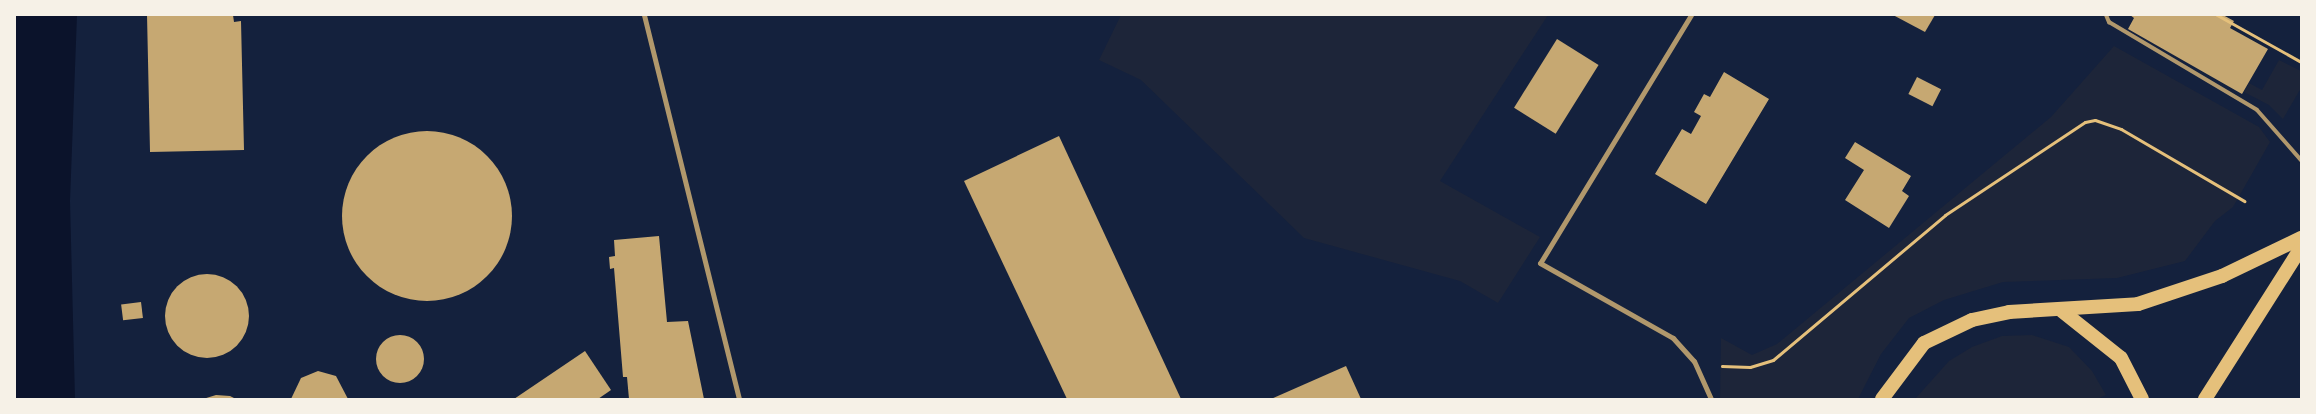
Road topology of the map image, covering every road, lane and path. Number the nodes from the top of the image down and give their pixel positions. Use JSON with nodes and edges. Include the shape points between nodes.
{"nodes":[{"id":1,"x":644,"y":15,"type":"edge"},
{"id":2,"x":1691,"y":15,"type":"edge"},
{"id":3,"x":2106,"y":15,"type":"edge"},
{"id":4,"x":2217,"y":15,"type":"edge"},
{"id":5,"x":2301,"y":62,"type":"edge"},
{"id":6,"x":2301,"y":160,"type":"edge"},
{"id":7,"x":2244,"y":201,"type":"dead end"},
{"id":8,"x":2301,"y":238,"type":"edge"},
{"id":9,"x":2301,"y":248,"type":"edge"},
{"id":10,"x":2062,"y":311,"type":"junction"},
{"id":11,"x":1722,"y":366,"type":"dead end"},
{"id":12,"x":739,"y":399,"type":"edge"},
{"id":13,"x":1711,"y":399,"type":"edge"},
{"id":14,"x":1882,"y":399,"type":"edge"},
{"id":15,"x":2142,"y":399,"type":"edge"},
{"id":16,"x":2205,"y":399,"type":"edge"}],
"edges":[{"from":1,"to":12,"type":"street"},
{"from":2,"to":13,"type":"street","via":[[1540,263],[1673,338],[1694,361]]},
{"from":3,"to":6,"type":"lane","via":[[2109,22],[2257,110]]},
{"from":4,"to":5,"type":"path"},
{"from":7,"to":11,"type":"path","via":[[2121,129],[2095,120],[2085,122],[1944,215],[1773,360],[1750,368]]},
{"from":8,"to":10,"type":"highway","via":[[2174,294],[2138,304]]},
{"from":9,"to":16,"type":"highway"},
{"from":10,"to":14,"type":"highway","via":[[1992,314],[1936,335],[1907,361]]},
{"from":10,"to":15,"type":"highway","via":[[2120,358]]}]}
